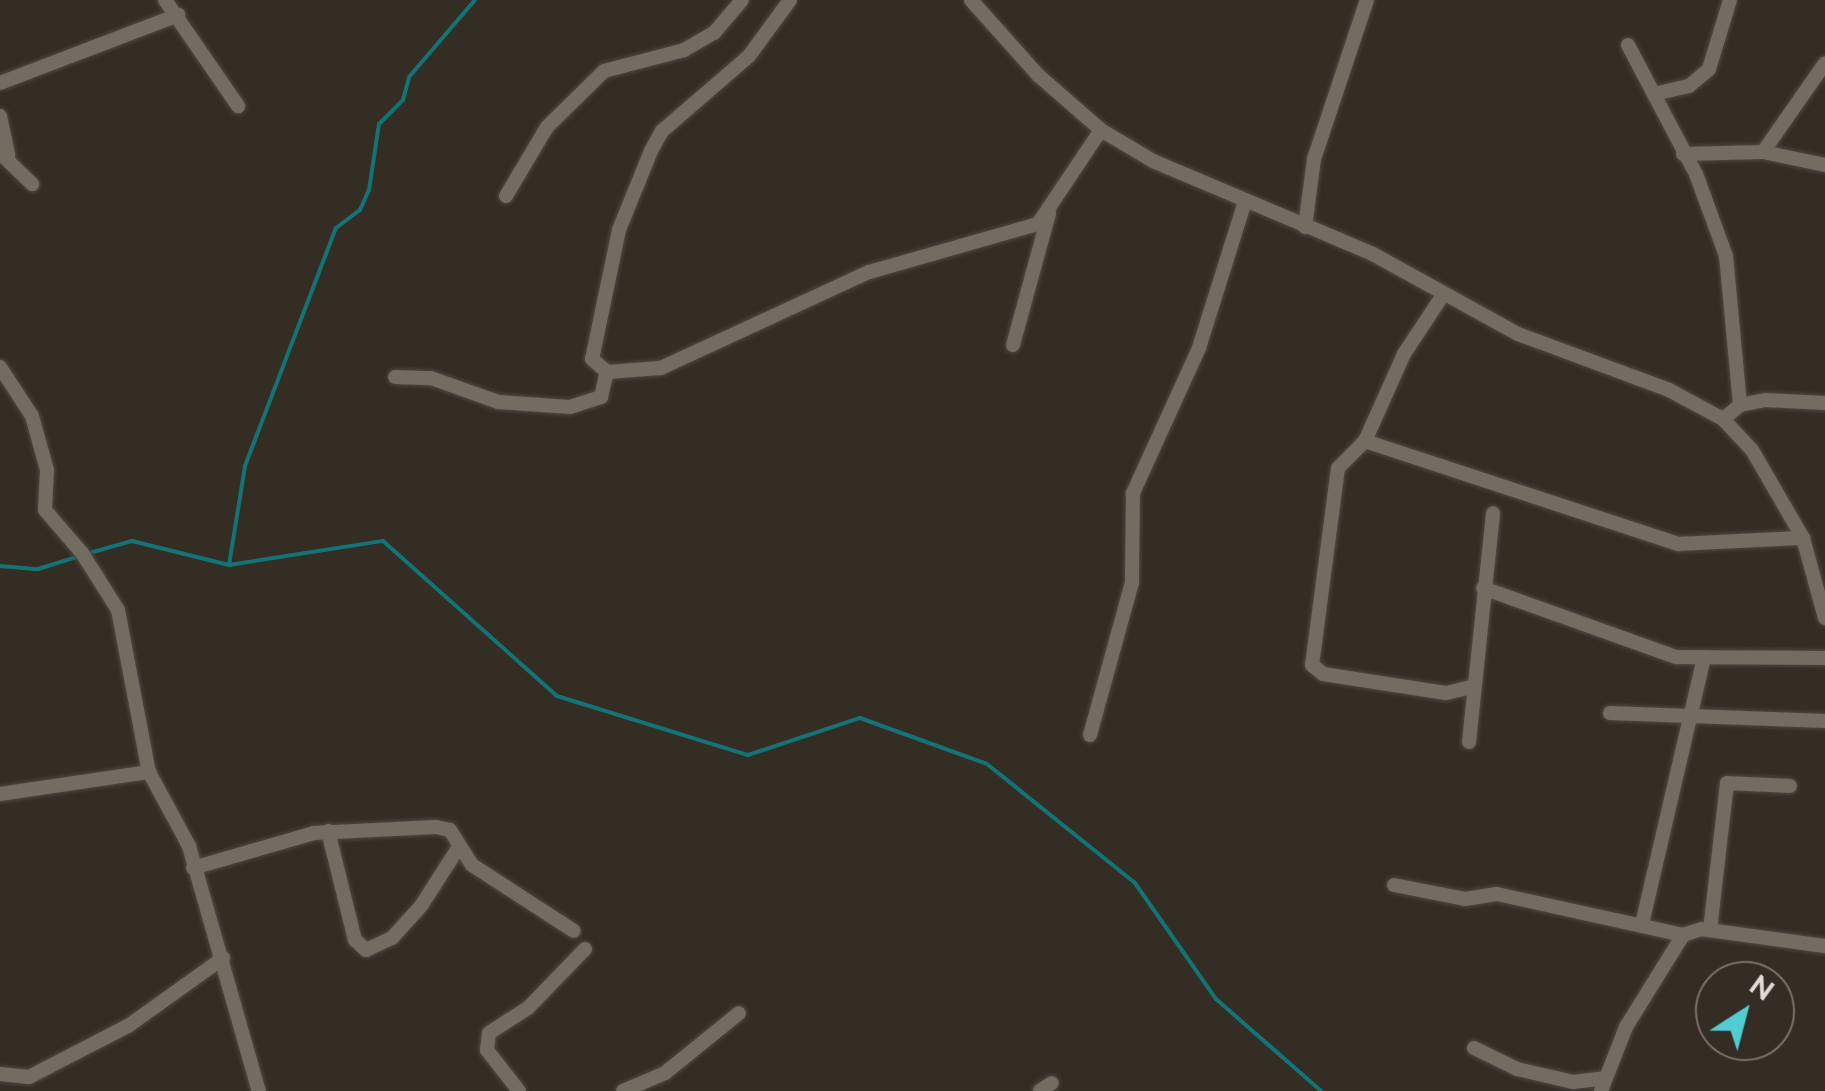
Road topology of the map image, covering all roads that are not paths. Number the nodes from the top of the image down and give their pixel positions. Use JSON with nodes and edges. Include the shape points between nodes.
{"nodes":[{"id":1,"x":165,"y":0,"type":"edge"},
{"id":2,"x":742,"y":0,"type":"edge"},
{"id":3,"x":790,"y":0,"type":"edge"},
{"id":4,"x":972,"y":0,"type":"edge"},
{"id":5,"x":1367,"y":0,"type":"edge"},
{"id":6,"x":1730,"y":0,"type":"edge"},
{"id":7,"x":178,"y":15,"type":"junction"},
{"id":8,"x":1628,"y":45,"type":"dead end"},
{"id":9,"x":1825,"y":63,"type":"edge"},
{"id":10,"x":0,"y":83,"type":"edge"},
{"id":11,"x":1654,"y":94,"type":"junction"},
{"id":12,"x":238,"y":106,"type":"dead end"},
{"id":13,"x":0,"y":116,"type":"edge"},
{"id":14,"x":1101,"y":130,"type":"junction"},
{"id":15,"x":1764,"y":152,"type":"junction"},
{"id":16,"x":4,"y":154,"type":"edge"},
{"id":17,"x":1683,"y":154,"type":"junction"},
{"id":18,"x":1825,"y":165,"type":"edge"},
{"id":19,"x":32,"y":184,"type":"dead end"},
{"id":20,"x":506,"y":196,"type":"dead end"},
{"id":21,"x":1244,"y":204,"type":"junction"},
{"id":22,"x":1049,"y":212,"type":"junction"},
{"id":23,"x":1304,"y":227,"type":"junction"},
{"id":24,"x":1444,"y":295,"type":"junction"},
{"id":25,"x":1014,"y":345,"type":"dead end"},
{"id":26,"x":0,"y":367,"type":"edge"},
{"id":27,"x":607,"y":372,"type":"junction"},
{"id":28,"x":395,"y":377,"type":"dead end"},
{"id":29,"x":1825,"y":403,"type":"edge"},
{"id":30,"x":1740,"y":404,"type":"junction"},
{"id":31,"x":1723,"y":418,"type":"junction"},
{"id":32,"x":1365,"y":442,"type":"junction"},
{"id":33,"x":1493,"y":513,"type":"dead end"},
{"id":34,"x":1805,"y":545,"type":"junction"},
{"id":35,"x":1825,"y":552,"type":"edge"},
{"id":36,"x":1483,"y":588,"type":"junction"},
{"id":37,"x":1825,"y":618,"type":"edge"},
{"id":38,"x":1704,"y":657,"type":"junction"},
{"id":39,"x":1825,"y":658,"type":"edge"},
{"id":40,"x":1472,"y":687,"type":"junction"},
{"id":41,"x":1610,"y":713,"type":"dead end"},
{"id":42,"x":1692,"y":716,"type":"junction"},
{"id":43,"x":1825,"y":721,"type":"edge"},
{"id":44,"x":1090,"y":735,"type":"dead end"},
{"id":45,"x":1468,"y":742,"type":"dead end"},
{"id":46,"x":149,"y":772,"type":"junction"},
{"id":47,"x":1790,"y":786,"type":"dead end"},
{"id":48,"x":0,"y":794,"type":"edge"},
{"id":49,"x":328,"y":831,"type":"junction"},
{"id":50,"x":457,"y":850,"type":"junction"},
{"id":51,"x":193,"y":868,"type":"junction"},
{"id":52,"x":1394,"y":884,"type":"dead end"},
{"id":53,"x":1642,"y":924,"type":"junction"},
{"id":54,"x":1710,"y":930,"type":"junction"},
{"id":55,"x":574,"y":931,"type":"dead end"},
{"id":56,"x":1683,"y":935,"type":"junction"},
{"id":57,"x":1825,"y":946,"type":"edge"},
{"id":58,"x":586,"y":949,"type":"dead end"},
{"id":59,"x":223,"y":958,"type":"junction"},
{"id":60,"x":738,"y":1013,"type":"dead end"},
{"id":61,"x":1474,"y":1048,"type":"dead end"},
{"id":62,"x":0,"y":1074,"type":"edge"},
{"id":63,"x":1604,"y":1084,"type":"edge"},
{"id":64,"x":253,"y":1089,"type":"edge"},
{"id":65,"x":519,"y":1091,"type":"edge"},
{"id":66,"x":623,"y":1091,"type":"edge"}],
"edges":[{"from":1,"to":7,"type":"street"},
{"from":2,"to":20,"type":"street","via":[[714,34],[684,50],[604,71],[547,127]]},
{"from":3,"to":27,"type":"street","via":[[749,56],[662,131],[652,150],[619,230],[592,360]]},
{"from":4,"to":14,"type":"street","via":[[1038,75]]},
{"from":5,"to":23,"type":"street","via":[[1314,159]]},
{"from":6,"to":11,"type":"street","via":[[1709,69],[1689,86]]},
{"from":7,"to":10,"type":"street"},
{"from":7,"to":12,"type":"street"},
{"from":8,"to":11,"type":"street"},
{"from":9,"to":15,"type":"street"},
{"from":11,"to":17,"type":"street"},
{"from":13,"to":16,"type":"street"},
{"from":14,"to":21,"type":"street"},
{"from":14,"to":22,"type":"street"},
{"from":15,"to":17,"type":"street"},
{"from":15,"to":18,"type":"street"},
{"from":16,"to":19,"type":"street"},
{"from":17,"to":30,"type":"street","via":[[1726,256]]},
{"from":21,"to":23,"type":"street"},
{"from":21,"to":44,"type":"street","via":[[1199,348],[1133,493],[1132,582]]},
{"from":22,"to":25,"type":"street"},
{"from":22,"to":27,"type":"street","via":[[1018,233],[947,246],[869,272],[661,368]]},
{"from":23,"to":24,"type":"street","via":[[1371,253]]},
{"from":24,"to":31,"type":"street","via":[[1518,334],[1669,390]]},
{"from":24,"to":32,"type":"street","via":[[1404,354]]},
{"from":26,"to":46,"type":"street","via":[[32,416],[47,470],[45,510],[82,552],[118,610]]},
{"from":27,"to":28,"type":"street","via":[[600,397],[570,406],[498,402],[431,378]]},
{"from":29,"to":30,"type":"street"},
{"from":30,"to":31,"type":"street"},
{"from":31,"to":34,"type":"street","via":[[1752,450]]},
{"from":32,"to":34,"type":"street","via":[[1679,544]]},
{"from":32,"to":40,"type":"street","via":[[1338,468],[1312,665],[1323,674],[1446,693]]},
{"from":33,"to":36,"type":"street"},
{"from":34,"to":35,"type":"street"},
{"from":34,"to":37,"type":"street"},
{"from":36,"to":38,"type":"street","via":[[1676,657]]},
{"from":36,"to":40,"type":"street"},
{"from":38,"to":39,"type":"street"},
{"from":38,"to":42,"type":"street"},
{"from":40,"to":45,"type":"street"},
{"from":41,"to":42,"type":"street"},
{"from":42,"to":43,"type":"street"},
{"from":42,"to":53,"type":"street"},
{"from":46,"to":48,"type":"street"},
{"from":46,"to":51,"type":"street","via":[[189,846]]},
{"from":47,"to":54,"type":"street","via":[[1727,783]]},
{"from":49,"to":50,"type":"street","via":[[436,827],[450,830]]},
{"from":49,"to":50,"type":"street","via":[[355,940],[366,950],[392,938]]},
{"from":49,"to":51,"type":"street"},
{"from":50,"to":55,"type":"street"},
{"from":51,"to":59,"type":"street"},
{"from":52,"to":53,"type":"street","via":[[1465,899],[1497,894]]},
{"from":53,"to":56,"type":"street"},
{"from":54,"to":56,"type":"street"},
{"from":54,"to":57,"type":"street"},
{"from":56,"to":63,"type":"street","via":[[1626,1027]]},
{"from":58,"to":65,"type":"street","via":[[528,1008],[488,1034],[487,1050]]},
{"from":59,"to":62,"type":"street","via":[[112,1034],[30,1077]]},
{"from":59,"to":64,"type":"street"},
{"from":60,"to":66,"type":"street","via":[[664,1073]]},
{"from":61,"to":63,"type":"street","via":[[1517,1069]]}]}
